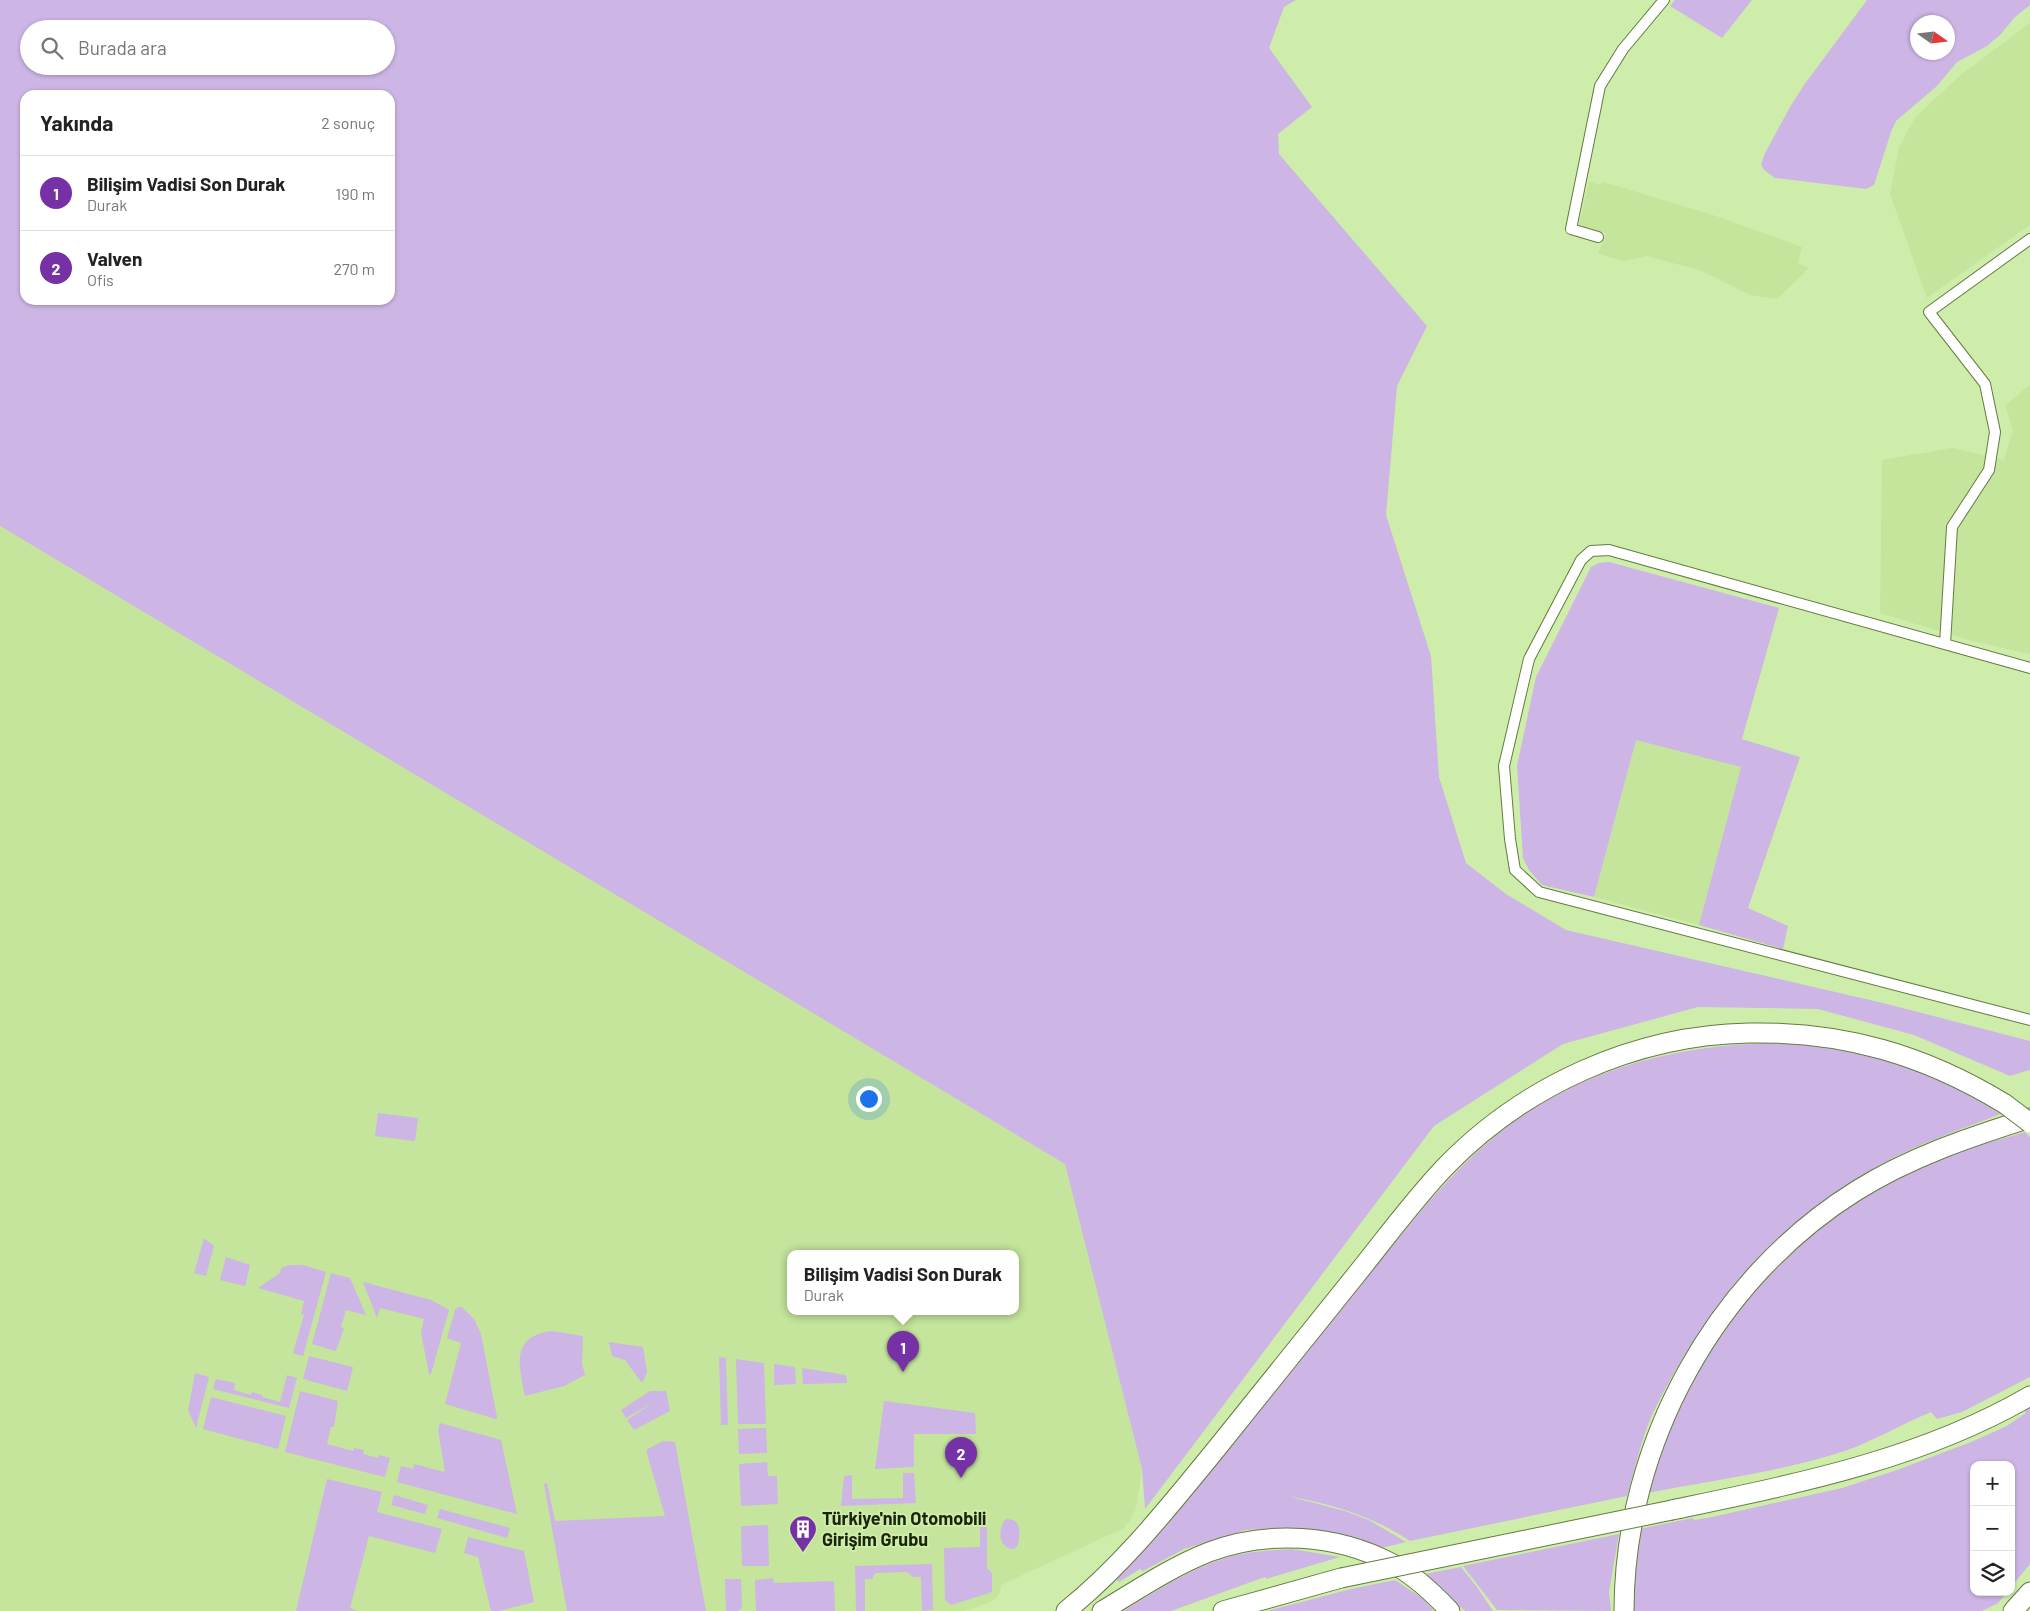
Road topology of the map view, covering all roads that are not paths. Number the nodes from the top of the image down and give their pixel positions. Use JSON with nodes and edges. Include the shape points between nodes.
{"nodes":[{"id":1,"x":1664,"y":0,"type":"edge"},
{"id":2,"x":1598,"y":237,"type":"dead end"},
{"id":3,"x":2030,"y":239,"type":"edge"},
{"id":4,"x":1945,"y":644,"type":"junction"},
{"id":5,"x":2030,"y":668,"type":"edge"},
{"id":6,"x":2030,"y":1020,"type":"edge"},
{"id":7,"x":2030,"y":1118,"type":"edge"},
{"id":8,"x":2030,"y":1123,"type":"edge"},
{"id":9,"x":2030,"y":1396,"type":"edge"},
{"id":10,"x":2030,"y":1592,"type":"edge"},
{"id":11,"x":1066,"y":1611,"type":"edge"},
{"id":12,"x":1102,"y":1611,"type":"edge"},
{"id":13,"x":1223,"y":1611,"type":"edge"},
{"id":14,"x":1450,"y":1611,"type":"edge"},
{"id":15,"x":1624,"y":1611,"type":"edge"},
{"id":16,"x":2013,"y":1611,"type":"edge"}],
"edges":[{"from":1,"to":2,"type":"street","via":[[1623,49],[1600,86],[1571,228]]},
{"from":3,"to":4,"type":"street","via":[[1929,312],[1985,384],[1995,432],[1989,470],[1952,527]]},
{"from":4,"to":5,"type":"street"},
{"from":4,"to":6,"type":"street","via":[[1609,550],[1591,551],[1581,560],[1530,659],[1520,692],[1504,766],[1515,870],[1539,892]]},
{"from":7,"to":15,"type":"highway","via":[[1909,1162],[1857,1191],[1830,1208],[1782,1249],[1734,1300],[1686,1372],[1653,1448],[1632,1527]]},
{"from":8,"to":11,"type":"highway","bridge":true,"via":[[2005,1104],[1947,1072],[1878,1048],[1834,1038],[1767,1032],[1686,1038],[1620,1056],[1562,1080],[1498,1120],[1464,1148],[1418,1196],[1174,1500],[1122,1561]]},
{"from":9,"to":13,"type":"highway","bridge":true,"via":[[1947,1436],[1871,1464],[1789,1486],[1341,1578]]},
{"from":10,"to":16,"type":"highway"},
{"from":12,"to":14,"type":"highway","via":[[1157,1578],[1210,1552],[1259,1540],[1287,1538],[1320,1540],[1392,1563],[1418,1581]]}]}
